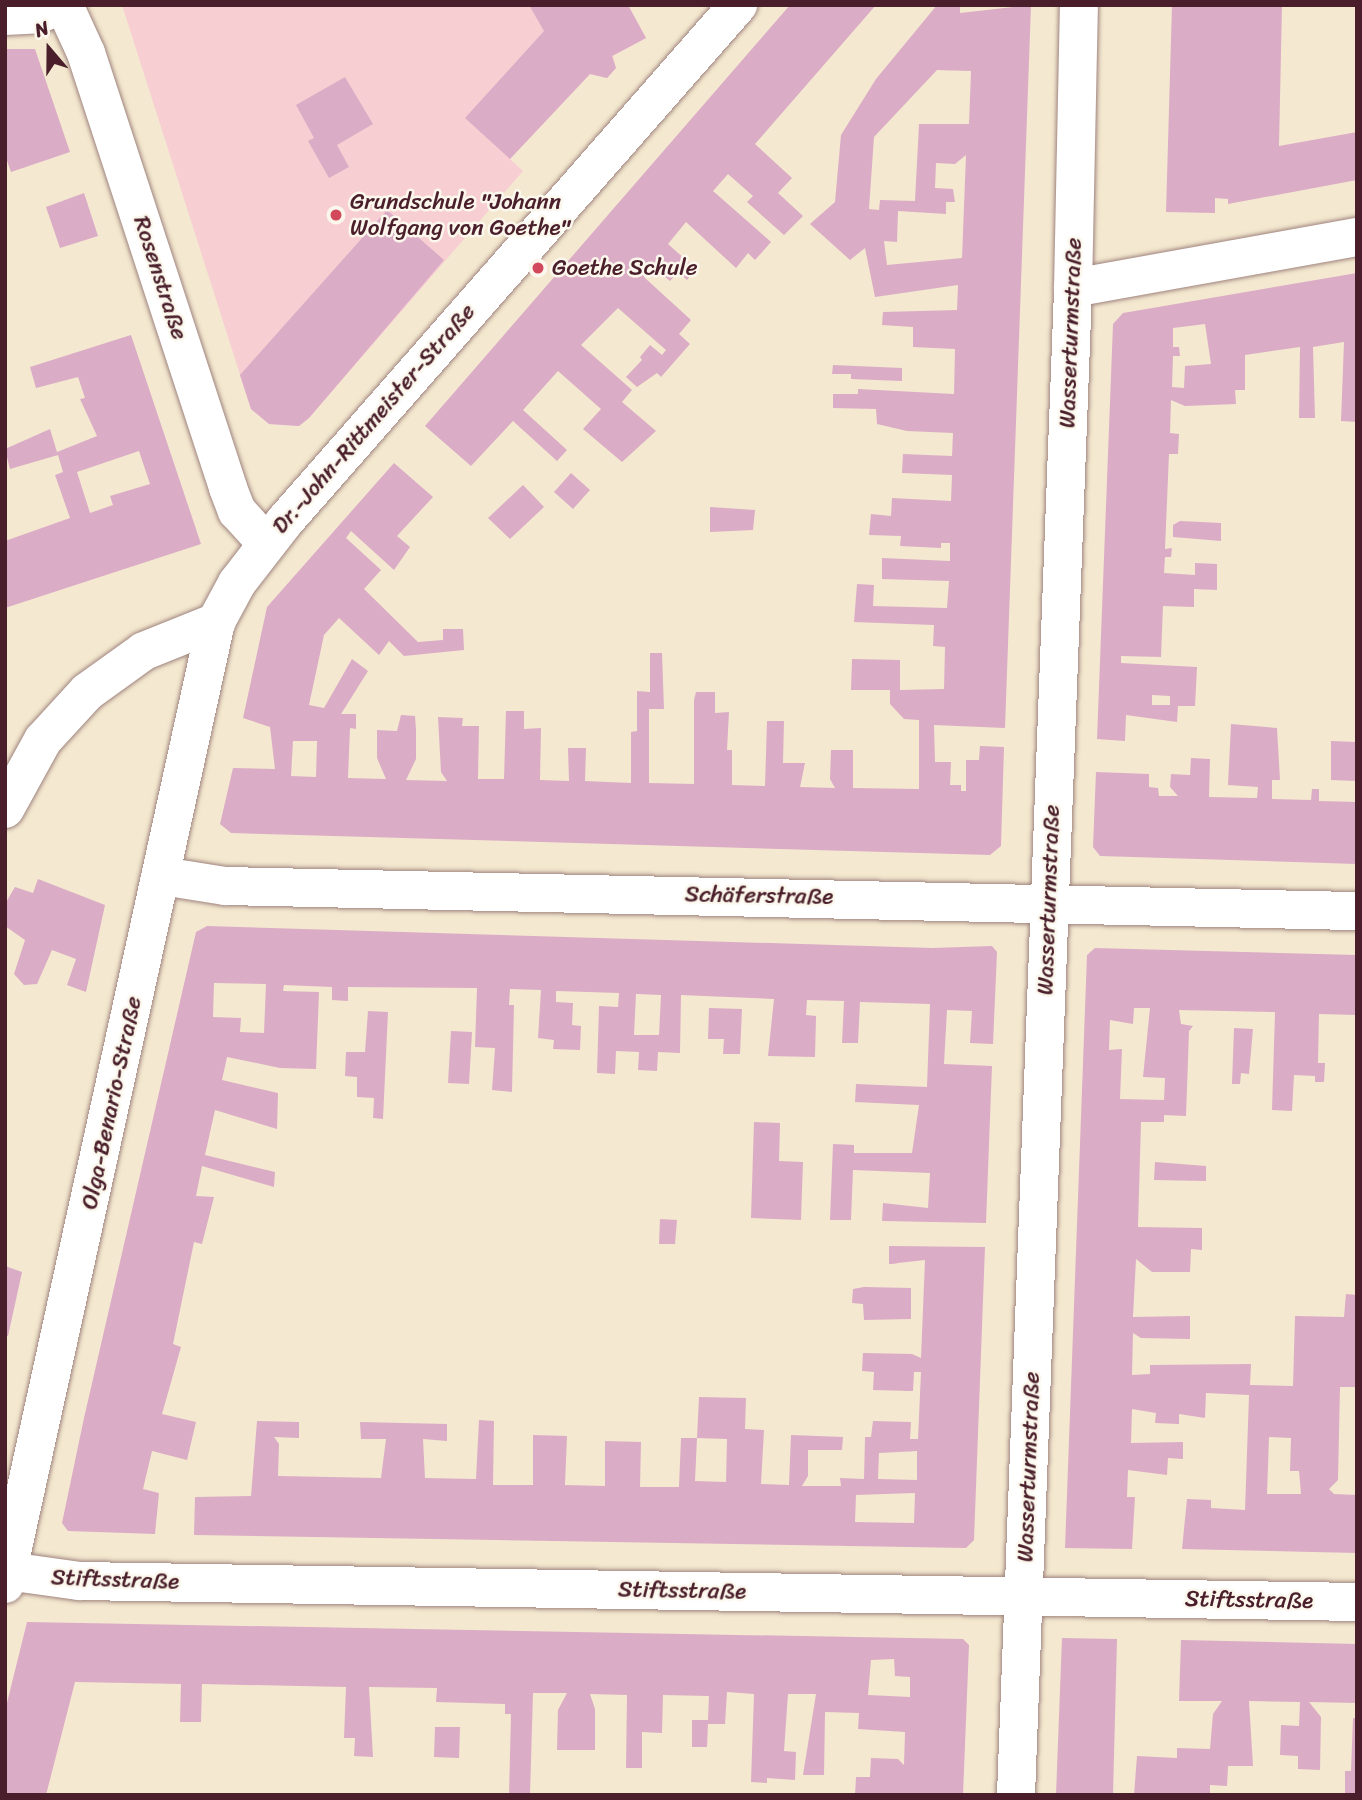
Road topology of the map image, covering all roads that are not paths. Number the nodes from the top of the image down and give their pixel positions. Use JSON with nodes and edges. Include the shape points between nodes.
{"nodes":[{"id":1,"x":63,"y":5,"type":"edge"},
{"id":2,"x":738,"y":5,"type":"edge"},
{"id":3,"x":1079,"y":5,"type":"edge"},
{"id":4,"x":5,"y":16,"type":"edge"},
{"id":5,"x":1357,"y":237,"type":"edge"},
{"id":6,"x":1073,"y":288,"type":"junction"},
{"id":7,"x":267,"y":543,"type":"junction"},
{"id":8,"x":216,"y":622,"type":"junction"},
{"id":9,"x":5,"y":809,"type":"edge"},
{"id":10,"x":162,"y":876,"type":"junction"},
{"id":11,"x":1049,"y":901,"type":"junction"},
{"id":12,"x":1357,"y":911,"type":"edge"},
{"id":13,"x":7,"y":1578,"type":"edge"},
{"id":14,"x":1025,"y":1596,"type":"junction"},
{"id":15,"x":1357,"y":1602,"type":"edge"},
{"id":16,"x":1016,"y":1795,"type":"edge"}],
"edges":[{"from":1,"to":4,"type":"street","via":[[39,14]]},
{"from":1,"to":7,"type":"street","name":"Rosenstraße","via":[[86,53],[228,488],[237,511]]},
{"from":2,"to":7,"type":"street","name":"Dr.-John-Rittmeister-Straße"},
{"from":3,"to":6,"type":"street","name":"Wasserturmstraße"},
{"from":5,"to":6,"type":"street"},
{"from":6,"to":11,"type":"street","name":"Wasserturmstraße"},
{"from":7,"to":8,"type":"street","name":"Dr.-John-Rittmeister-Straße","via":[[237,583]]},
{"from":8,"to":9,"type":"street","via":[[144,651],[87,692],[43,740]]},
{"from":8,"to":10,"type":"street","name":"Olga-Benario-Straße"},
{"from":10,"to":11,"type":"street","name":"Schäferstraße","via":[[225,886]]},
{"from":10,"to":13,"type":"street","name":"Olga-Benario-Straße"},
{"from":11,"to":12,"type":"street","name":"Schäferstraße"},
{"from":11,"to":14,"type":"street","name":"Wasserturmstraße"},
{"from":13,"to":14,"type":"street","name":"Stiftsstraße"},
{"from":14,"to":15,"type":"street","name":"Stiftsstraße"},
{"from":14,"to":16,"type":"street","name":"Wasserturmstraße"}]}
